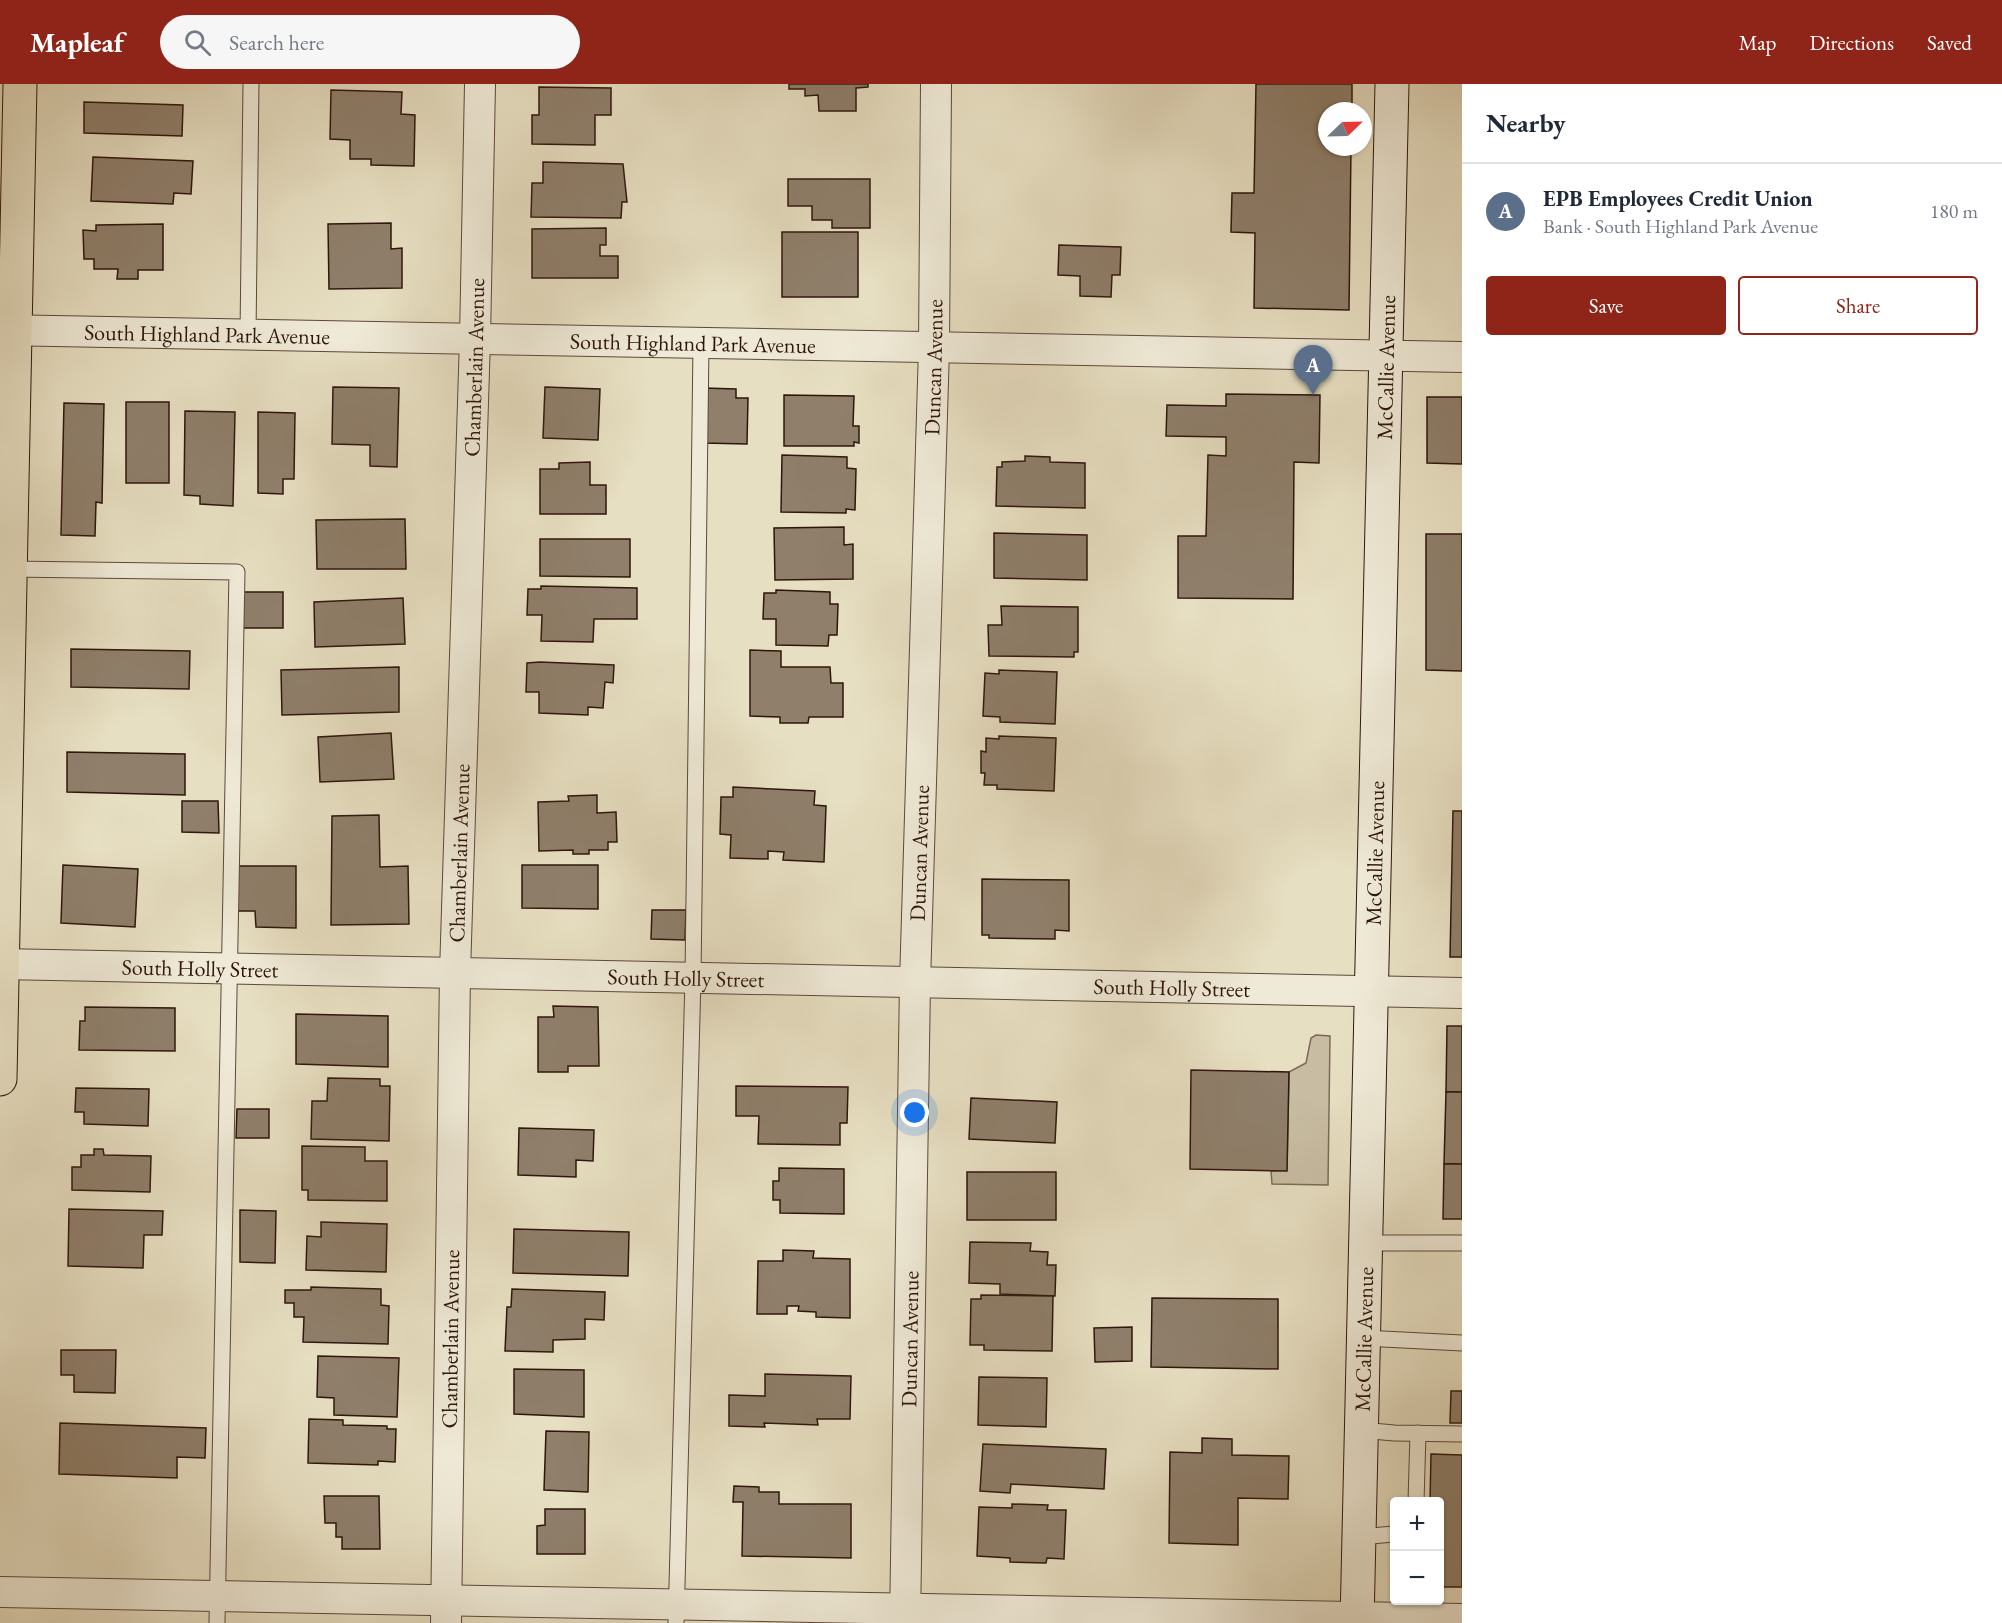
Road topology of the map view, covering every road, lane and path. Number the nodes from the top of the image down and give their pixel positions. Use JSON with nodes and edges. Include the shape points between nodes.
{"nodes":[{"id":1,"x":20,"y":84,"type":"edge"},
{"id":2,"x":250,"y":84,"type":"edge"},
{"id":3,"x":480,"y":84,"type":"edge"},
{"id":4,"x":936,"y":84,"type":"edge"},
{"id":5,"x":1392,"y":84,"type":"edge"},
{"id":6,"x":7,"y":330,"type":"edge"},
{"id":7,"x":248,"y":335,"type":"junction"},
{"id":8,"x":475,"y":339,"type":"junction"},
{"id":9,"x":701,"y":344,"type":"junction"},
{"id":10,"x":934,"y":348,"type":"junction"},
{"id":11,"x":1387,"y":356,"type":"junction"},
{"id":12,"x":1462,"y":357,"type":"edge"},
{"id":13,"x":9,"y":569,"type":"junction"},
{"id":14,"x":1,"y":964,"type":"edge"},
{"id":15,"x":229,"y":967,"type":"junction"},
{"id":16,"x":455,"y":973,"type":"junction"},
{"id":17,"x":693,"y":978,"type":"junction"},
{"id":18,"x":915,"y":983,"type":"junction"},
{"id":19,"x":1371,"y":992,"type":"junction"},
{"id":20,"x":1462,"y":993,"type":"edge"},
{"id":21,"x":0,"y":1079,"type":"edge"},
{"id":22,"x":1365,"y":1243,"type":"junction"},
{"id":23,"x":1462,"y":1243,"type":"edge"},
{"id":24,"x":1364,"y":1338,"type":"junction"},
{"id":25,"x":1462,"y":1343,"type":"edge"},
{"id":26,"x":1361,"y":1430,"type":"junction"},
{"id":27,"x":1418,"y":1433,"type":"junction"},
{"id":28,"x":1462,"y":1434,"type":"edge"},
{"id":29,"x":1416,"y":1497,"type":"edge"},
{"id":30,"x":1390,"y":1534,"type":"edge"},
{"id":31,"x":1359,"y":1537,"type":"junction"},
{"id":32,"x":0,"y":1592,"type":"edge"},
{"id":33,"x":218,"y":1610,"type":"edge"},
{"id":34,"x":447,"y":1612,"type":"edge"},
{"id":35,"x":676,"y":1614,"type":"edge"},
{"id":36,"x":905,"y":1616,"type":"edge"},
{"id":37,"x":1462,"y":1619,"type":"edge"},
{"id":38,"x":1357,"y":1620,"type":"edge"}],
"edges":[{"from":1,"to":6,"type":"main road"},
{"from":2,"to":7,"type":"lane"},
{"from":3,"to":8,"type":"street","name":"Chamberlain Avenue"},
{"from":4,"to":10,"type":"street","name":"Duncan Avenue"},
{"from":5,"to":11,"type":"main road","name":"McCallie Avenue"},
{"from":6,"to":7,"type":"street","name":"South Highland Park Avenue"},
{"from":6,"to":13,"type":"main road"},
{"from":7,"to":8,"type":"street","name":"South Highland Park Avenue"},
{"from":8,"to":9,"type":"street","name":"South Highland Park Avenue"},
{"from":8,"to":16,"type":"street","name":"Chamberlain Avenue"},
{"from":9,"to":10,"type":"street","name":"South Highland Park Avenue"},
{"from":9,"to":17,"type":"lane"},
{"from":10,"to":11,"type":"street","name":"South Highland Park Avenue"},
{"from":10,"to":18,"type":"street","name":"Duncan Avenue"},
{"from":11,"to":12,"type":"street","name":"South Highland Park Avenue"},
{"from":11,"to":19,"type":"main road","name":"McCallie Avenue"},
{"from":13,"to":14,"type":"main road"},
{"from":13,"to":15,"type":"lane","via":[[237,572]]},
{"from":14,"to":15,"type":"street","name":"South Holly Street"},
{"from":14,"to":21,"type":"main road"},
{"from":15,"to":16,"type":"street","name":"South Holly Street"},
{"from":15,"to":33,"type":"lane"},
{"from":16,"to":17,"type":"street","name":"South Holly Street"},
{"from":16,"to":34,"type":"street","name":"Chamberlain Avenue"},
{"from":17,"to":18,"type":"street","name":"South Holly Street"},
{"from":17,"to":35,"type":"lane"},
{"from":18,"to":19,"type":"street","name":"South Holly Street"},
{"from":18,"to":36,"type":"street","name":"Duncan Avenue"},
{"from":19,"to":20,"type":"street","name":"South Holly Street"},
{"from":19,"to":22,"type":"main road","name":"McCallie Avenue"},
{"from":22,"to":23,"type":"lane"},
{"from":22,"to":24,"type":"main road","name":"McCallie Avenue"},
{"from":24,"to":25,"type":"lane"},
{"from":24,"to":26,"type":"main road","name":"McCallie Avenue"},
{"from":26,"to":27,"type":"lane"},
{"from":26,"to":31,"type":"main road","name":"McCallie Avenue"},
{"from":27,"to":28,"type":"lane"},
{"from":27,"to":29,"type":"lane"},
{"from":30,"to":31,"type":"lane"},
{"from":31,"to":38,"type":"main road","name":"McCallie Avenue"},
{"from":32,"to":33,"type":"street"},
{"from":33,"to":34,"type":"street"},
{"from":34,"to":35,"type":"street"},
{"from":35,"to":36,"type":"street"},
{"from":36,"to":38,"type":"street"},
{"from":37,"to":38,"type":"street"}]}
